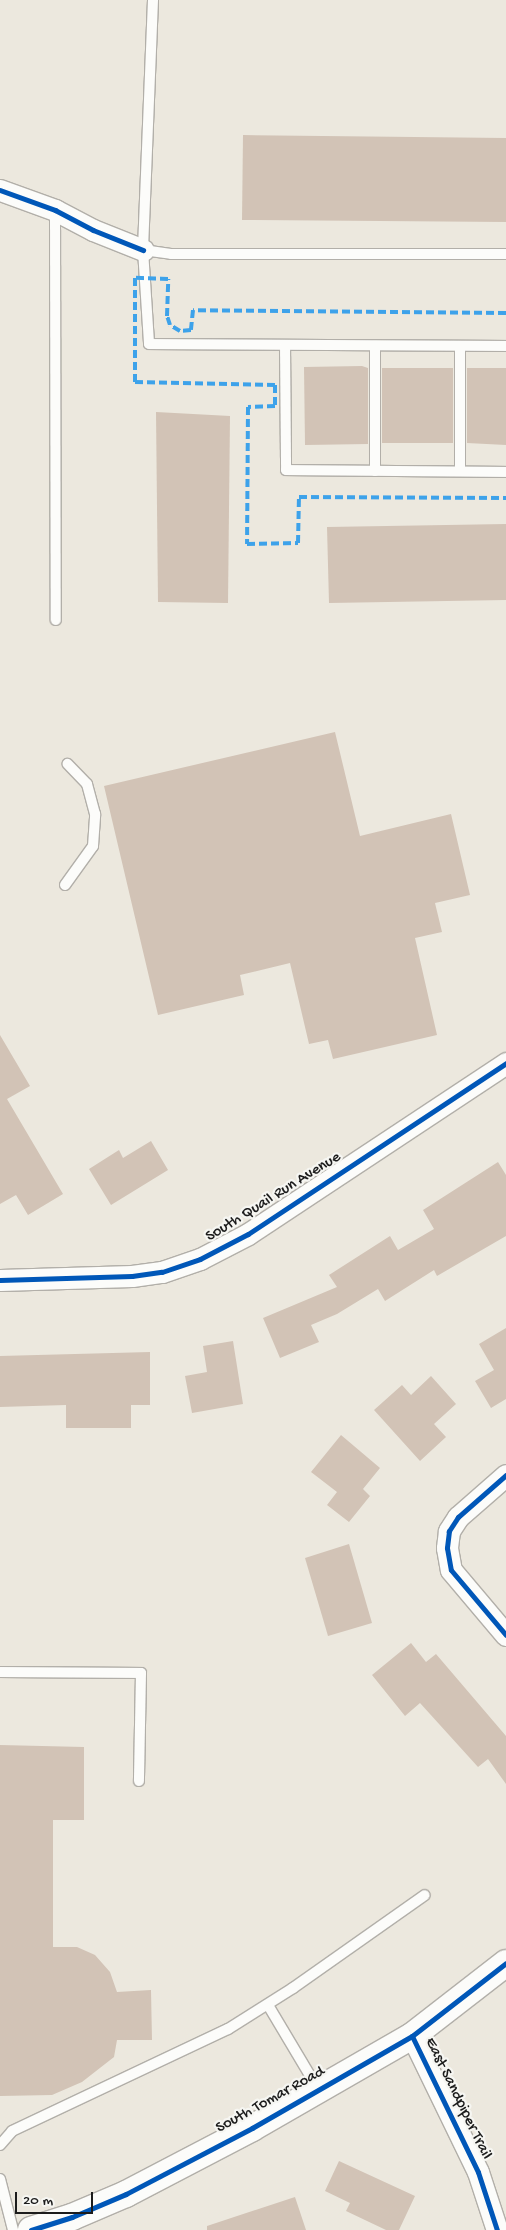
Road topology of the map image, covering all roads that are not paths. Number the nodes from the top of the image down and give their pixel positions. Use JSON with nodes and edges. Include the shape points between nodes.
{"nodes":[{"id":1,"x":153,"y":0,"type":"edge"},
{"id":2,"x":0,"y":190,"type":"edge"},
{"id":3,"x":55,"y":210,"type":"junction"},
{"id":4,"x":143,"y":250,"type":"junction"},
{"id":5,"x":506,"y":254,"type":"edge"},
{"id":6,"x":285,"y":345,"type":"junction"},
{"id":7,"x":375,"y":346,"type":"junction"},
{"id":8,"x":460,"y":346,"type":"junction"},
{"id":9,"x":506,"y":346,"type":"edge"},
{"id":10,"x":375,"y":471,"type":"junction"},
{"id":11,"x":460,"y":471,"type":"junction"},
{"id":12,"x":506,"y":472,"type":"edge"},
{"id":13,"x":56,"y":620,"type":"dead end"},
{"id":14,"x":68,"y":764,"type":"dead end"},
{"id":15,"x":65,"y":885,"type":"dead end"},
{"id":16,"x":506,"y":1063,"type":"edge"},
{"id":17,"x":0,"y":1280,"type":"edge"},
{"id":18,"x":506,"y":1475,"type":"edge"},
{"id":19,"x":506,"y":1635,"type":"edge"},
{"id":20,"x":0,"y":1672,"type":"edge"},
{"id":21,"x":140,"y":1781,"type":"dead end"},
{"id":22,"x":424,"y":1896,"type":"dead end"},
{"id":23,"x":506,"y":1963,"type":"edge"},
{"id":24,"x":268,"y":2005,"type":"junction"},
{"id":25,"x":412,"y":2036,"type":"junction"},
{"id":26,"x":318,"y":2090,"type":"junction"},
{"id":27,"x":0,"y":2146,"type":"edge"},
{"id":28,"x":0,"y":2179,"type":"edge"},
{"id":29,"x":13,"y":2230,"type":"edge"},
{"id":30,"x":31,"y":2230,"type":"edge"},
{"id":31,"x":498,"y":2230,"type":"edge"}],
"edges":[{"from":1,"to":4,"type":"lane"},
{"from":2,"to":3,"type":"street"},
{"from":3,"to":4,"type":"street"},
{"from":3,"to":13,"type":"lane"},
{"from":4,"to":5,"type":"lane","via":[[171,254]]},
{"from":4,"to":6,"type":"lane","via":[[149,344]]},
{"from":6,"to":7,"type":"lane"},
{"from":6,"to":10,"type":"lane","via":[[286,470]]},
{"from":7,"to":8,"type":"lane"},
{"from":7,"to":10,"type":"lane"},
{"from":8,"to":9,"type":"lane"},
{"from":8,"to":11,"type":"lane"},
{"from":10,"to":11,"type":"lane"},
{"from":11,"to":12,"type":"lane"},
{"from":14,"to":15,"type":"lane","via":[[87,784],[95,814],[93,846]]},
{"from":16,"to":17,"type":"street","name":"South Quail Run Avenue","via":[[248,1234],[200,1259],[162,1272],[132,1276]]},
{"from":18,"to":19,"type":"street","via":[[458,1517],[449,1531],[448,1548],[451,1570]]},
{"from":20,"to":21,"type":"lane","via":[[141,1672]]},
{"from":22,"to":24,"type":"lane"},
{"from":23,"to":25,"type":"street","name":"South Tomar Road"},
{"from":24,"to":26,"type":"lane"},
{"from":24,"to":27,"type":"lane","via":[[207,2040],[12,2131]]},
{"from":25,"to":26,"type":"street","name":"South Tomar Road"},
{"from":25,"to":31,"type":"street","name":"East Sandpiper Trail","via":[[478,2172]]},
{"from":26,"to":30,"type":"street","name":"South Tomar Road","via":[[126,2194]]},
{"from":28,"to":29,"type":"lane"}]}
